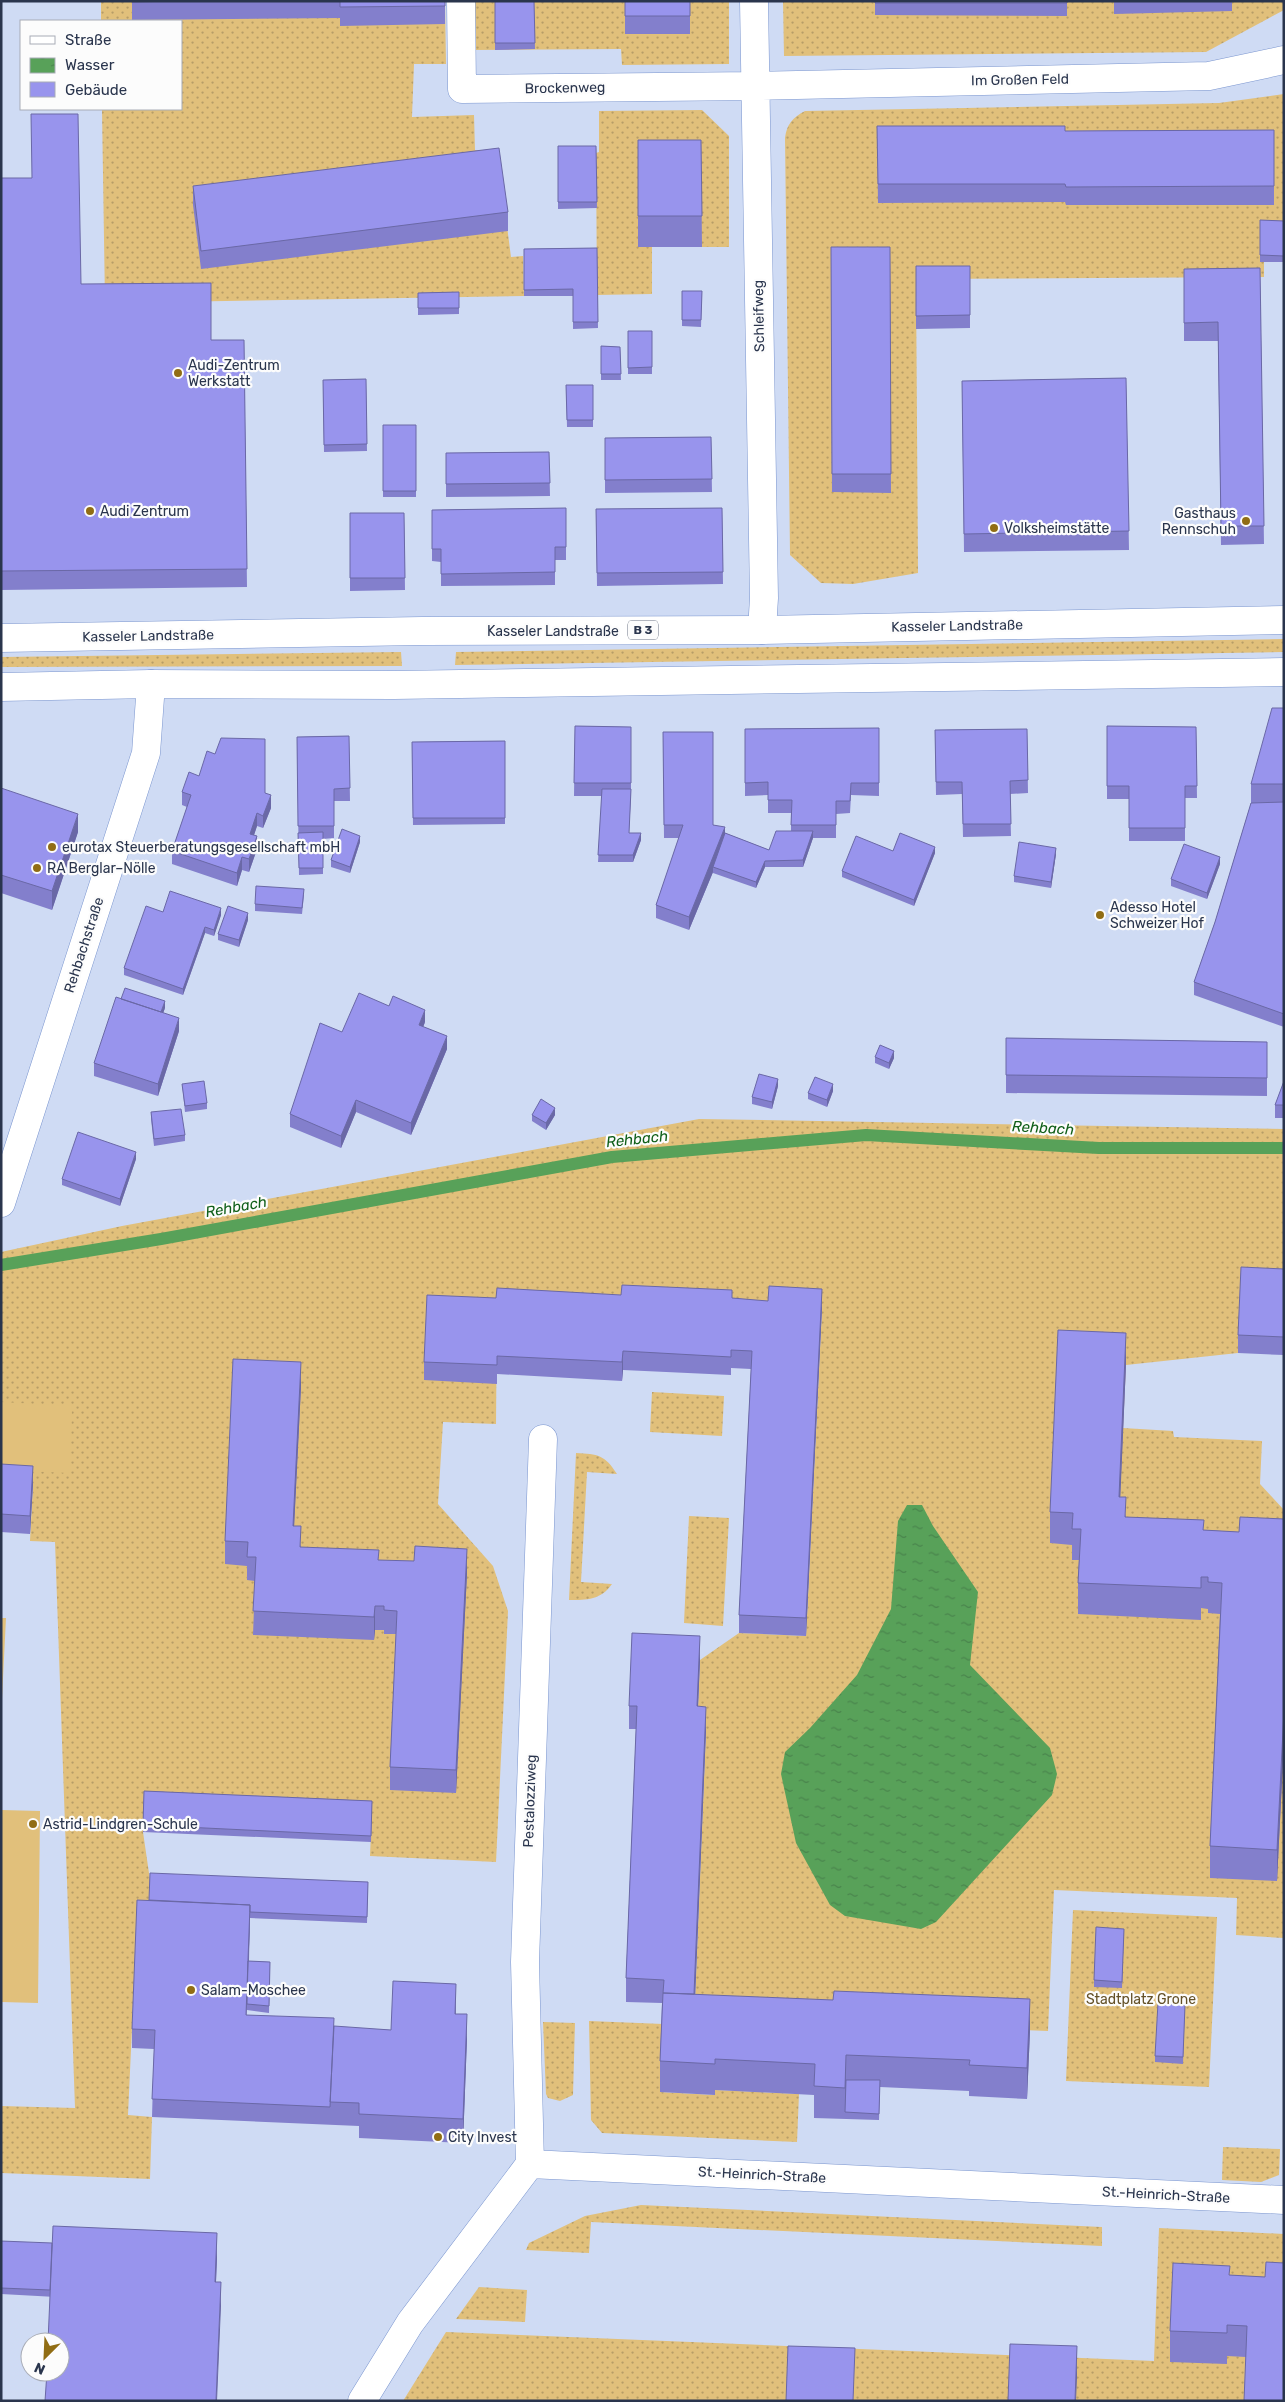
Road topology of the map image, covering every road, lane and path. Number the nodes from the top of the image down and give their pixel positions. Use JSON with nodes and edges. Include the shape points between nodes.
{"nodes":[{"id":1,"x":460,"y":1,"type":"edge"},
{"id":2,"x":754,"y":1,"type":"edge"},
{"id":3,"x":1284,"y":60,"type":"edge"},
{"id":4,"x":755,"y":86,"type":"junction"},
{"id":5,"x":1284,"y":620,"type":"edge"},
{"id":6,"x":762,"y":630,"type":"junction"},
{"id":7,"x":1,"y":638,"type":"edge"},
{"id":8,"x":1284,"y":672,"type":"edge"},
{"id":9,"x":151,"y":684,"type":"junction"},
{"id":10,"x":1,"y":687,"type":"edge"},
{"id":11,"x":1,"y":1203,"type":"edge"},
{"id":12,"x":543,"y":1439,"type":"dead end"},
{"id":13,"x":530,"y":2164,"type":"junction"},
{"id":14,"x":1284,"y":2200,"type":"edge"},
{"id":15,"x":362,"y":2401,"type":"edge"}],
"edges":[{"from":1,"to":4,"type":"street","name":"Brockenweg","via":[[462,89]]},
{"from":2,"to":4,"type":"street","name":"Schleifweg"},
{"from":3,"to":4,"type":"street","name":"Im Großen Feld","via":[[1209,76]]},
{"from":4,"to":6,"type":"street","name":"Schleifweg"},
{"from":5,"to":6,"type":"street","name":"Kasseler Landstraße","number":"B 3"},
{"from":6,"to":7,"type":"street","name":"Kasseler Landstraße","number":"B 3"},
{"from":8,"to":9,"type":"street","via":[[394,685]]},
{"from":9,"to":10,"type":"street"},
{"from":9,"to":11,"type":"street","name":"Rehbachstraße","via":[[146,753]]},
{"from":12,"to":13,"type":"street","name":"Pestalozziweg","via":[[525,1962]]},
{"from":13,"to":14,"type":"street","name":"St.-Heinrich-Straße"},
{"from":13,"to":15,"type":"street","via":[[410,2323]]}]}
